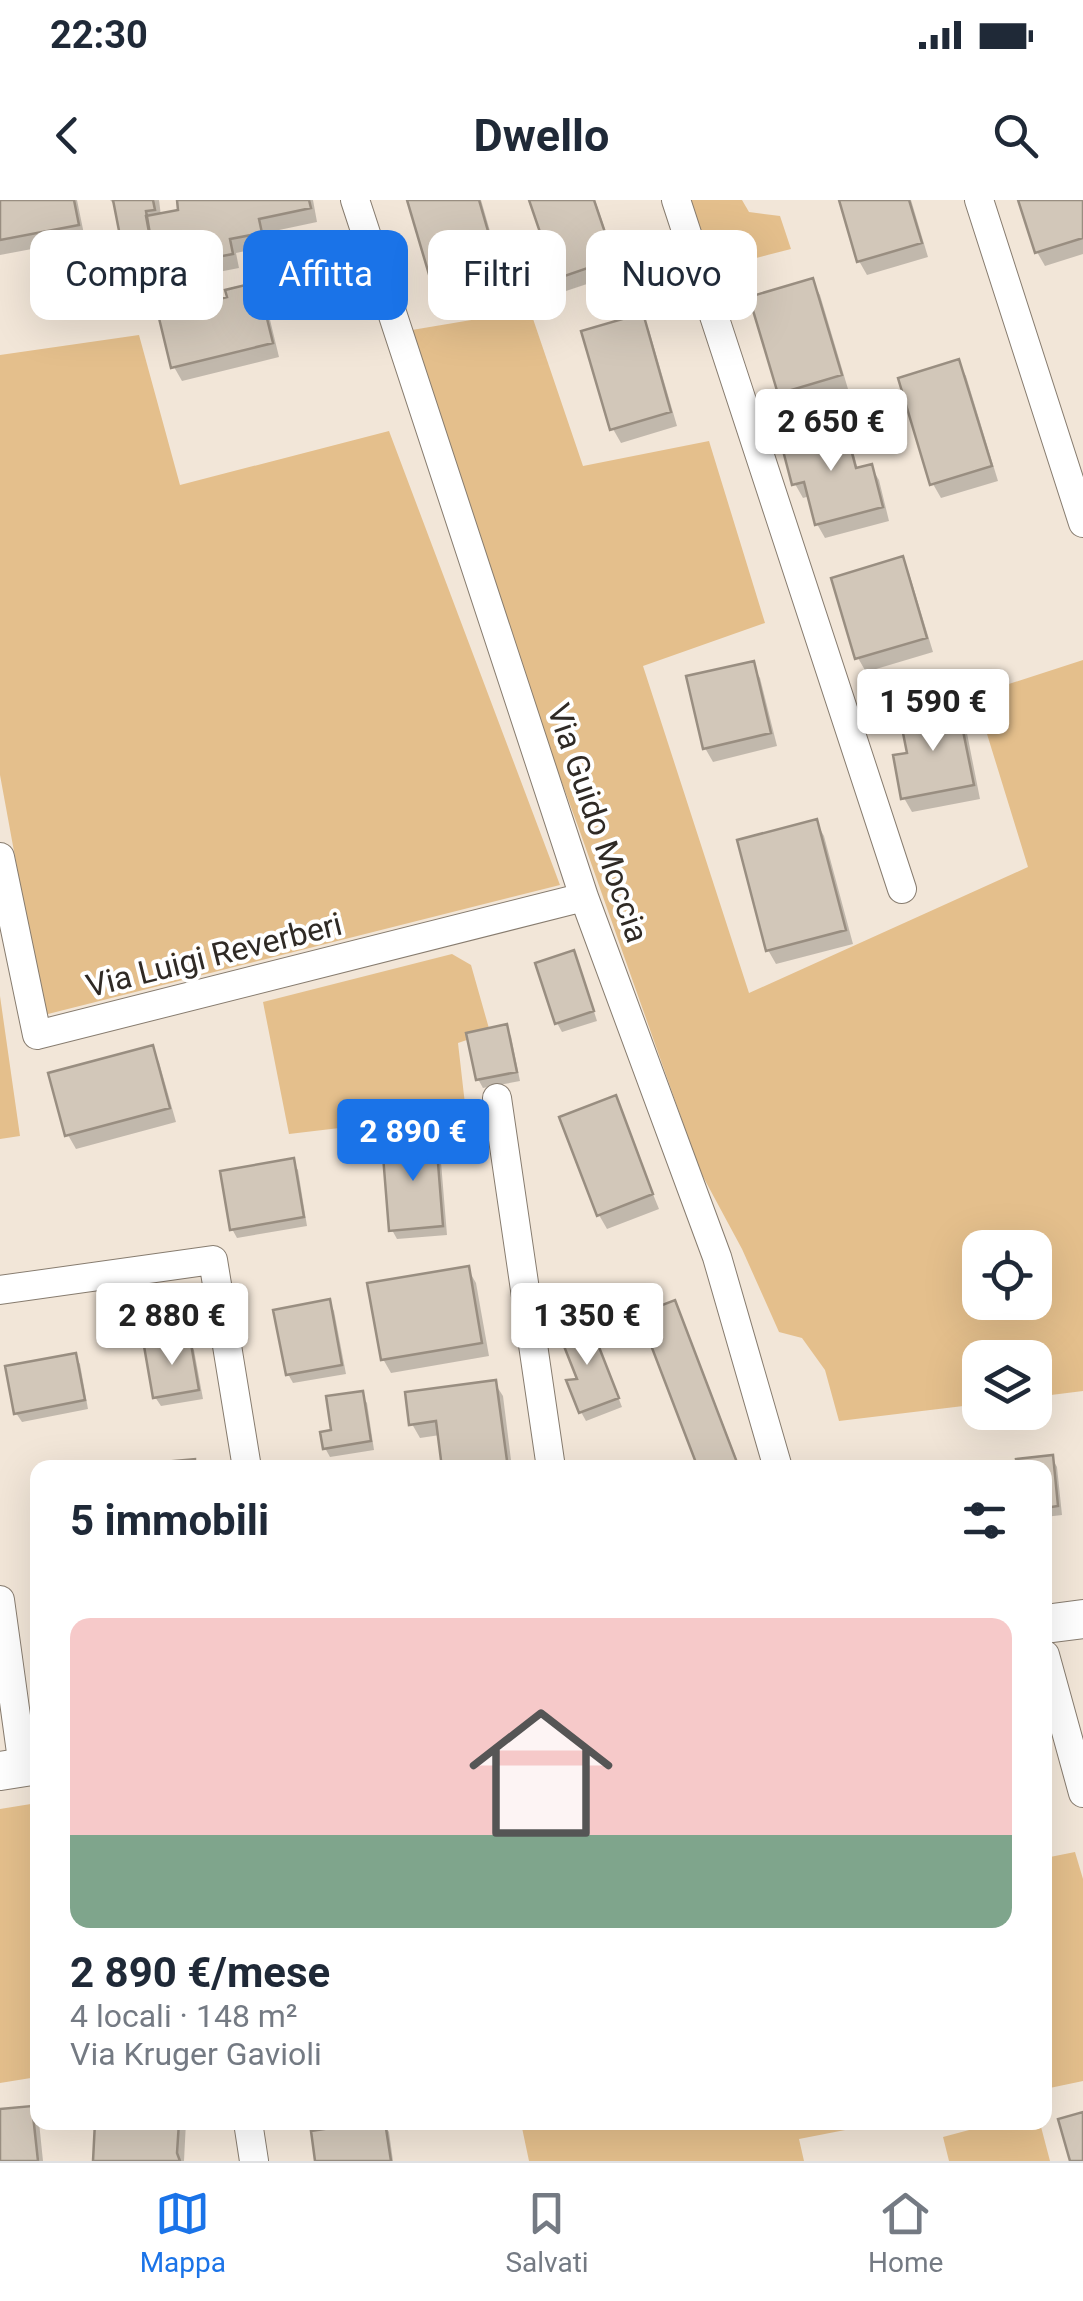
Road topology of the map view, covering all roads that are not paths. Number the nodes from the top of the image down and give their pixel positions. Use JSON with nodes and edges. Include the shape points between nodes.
{"nodes":[{"id":1,"x":355,"y":200,"type":"edge"},
{"id":2,"x":676,"y":200,"type":"edge"},
{"id":3,"x":979,"y":200,"type":"edge"},
{"id":4,"x":1083,"y":523,"type":"edge"},
{"id":5,"x":0,"y":857,"type":"edge"},
{"id":6,"x":902,"y":889,"type":"dead end"},
{"id":7,"x":584,"y":897,"type":"junction"},
{"id":8,"x":497,"y":1098,"type":"dead end"},
{"id":9,"x":0,"y":1290,"type":"edge"},
{"id":10,"x":246,"y":1460,"type":"edge"},
{"id":11,"x":550,"y":1460,"type":"edge"},
{"id":12,"x":776,"y":1460,"type":"edge"},
{"id":13,"x":0,"y":1600,"type":"edge"},
{"id":14,"x":1083,"y":1619,"type":"edge"},
{"id":15,"x":1052,"y":1623,"type":"edge"},
{"id":16,"x":1052,"y":1680,"type":"edge"},
{"id":17,"x":20,"y":1768,"type":"edge"},
{"id":18,"x":1083,"y":1793,"type":"edge"},
{"id":19,"x":249,"y":2130,"type":"edge"},
{"id":20,"x":254,"y":2161,"type":"edge"}],
"edges":[{"from":1,"to":7,"type":"street","name":"Via Guido Moccia"},
{"from":2,"to":6,"type":"street"},
{"from":3,"to":4,"type":"street"},
{"from":5,"to":7,"type":"street","name":"Via Luigi Reverberi","via":[[37,1035]]},
{"from":7,"to":12,"type":"street","name":"Via Guido Moccia","via":[[717,1257]]},
{"from":8,"to":11,"type":"street"},
{"from":9,"to":10,"type":"street","via":[[213,1260]]},
{"from":13,"to":17,"type":"street"},
{"from":14,"to":15,"type":"street"},
{"from":16,"to":18,"type":"street"},
{"from":19,"to":20,"type":"street"}]}
